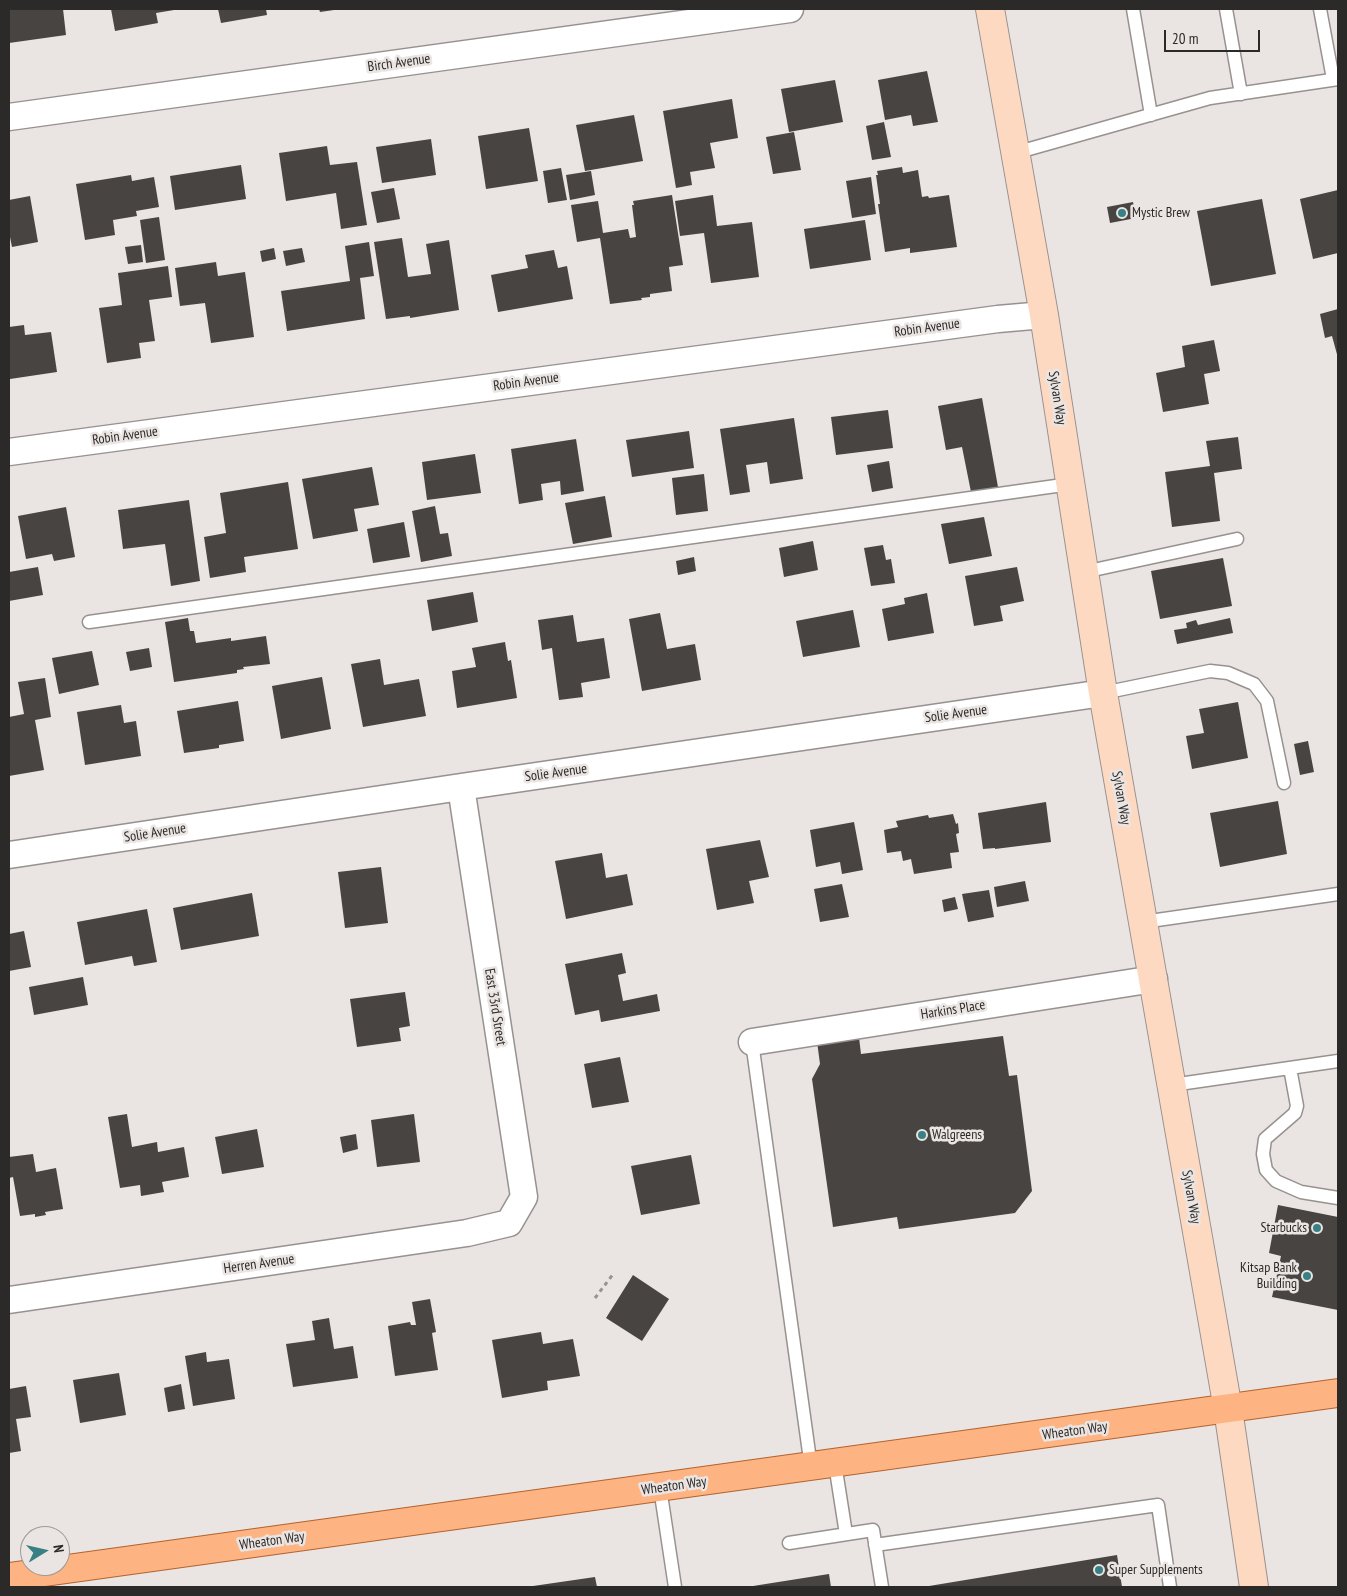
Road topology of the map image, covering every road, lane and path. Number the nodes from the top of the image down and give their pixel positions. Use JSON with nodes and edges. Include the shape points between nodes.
{"nodes":[{"id":1,"x":790,"y":9,"type":"edge"},
{"id":2,"x":990,"y":9,"type":"edge"},
{"id":3,"x":1133,"y":9,"type":"edge"},
{"id":4,"x":1226,"y":9,"type":"edge"},
{"id":5,"x":1320,"y":9,"type":"edge"},
{"id":6,"x":1336,"y":79,"type":"edge"},
{"id":7,"x":1240,"y":94,"type":"junction"},
{"id":8,"x":1151,"y":115,"type":"junction"},
{"id":9,"x":9,"y":117,"type":"edge"},
{"id":10,"x":1015,"y":153,"type":"junction"},
{"id":11,"x":1044,"y":315,"type":"junction"},
{"id":12,"x":9,"y":452,"type":"edge"},
{"id":13,"x":1070,"y":484,"type":"junction"},
{"id":14,"x":1237,"y":539,"type":"dead end"},
{"id":15,"x":1084,"y":572,"type":"junction"},
{"id":16,"x":89,"y":622,"type":"dead end"},
{"id":17,"x":1103,"y":693,"type":"junction"},
{"id":18,"x":1284,"y":783,"type":"dead end"},
{"id":19,"x":461,"y":787,"type":"junction"},
{"id":20,"x":9,"y":856,"type":"edge"},
{"id":21,"x":1338,"y":894,"type":"edge"},
{"id":22,"x":1143,"y":922,"type":"junction"},
{"id":23,"x":1154,"y":979,"type":"junction"},
{"id":24,"x":752,"y":1042,"type":"joint"},
{"id":25,"x":1338,"y":1061,"type":"edge"},
{"id":26,"x":1290,"y":1068,"type":"junction"},
{"id":27,"x":1172,"y":1085,"type":"junction"},
{"id":28,"x":1338,"y":1198,"type":"edge"},
{"id":29,"x":509,"y":1223,"type":"joint"},
{"id":30,"x":614,"y":1273,"type":"dead end"},
{"id":31,"x":595,"y":1298,"type":"dead end"},
{"id":32,"x":9,"y":1300,"type":"edge"},
{"id":33,"x":1338,"y":1393,"type":"edge"},
{"id":34,"x":1228,"y":1409,"type":"junction"},
{"id":35,"x":823,"y":1465,"type":"junction"},
{"id":36,"x":660,"y":1488,"type":"junction"},
{"id":37,"x":846,"y":1534,"type":"junction"},
{"id":38,"x":789,"y":1543,"type":"dead end"},
{"id":39,"x":875,"y":1545,"type":"junction"},
{"id":40,"x":9,"y":1577,"type":"edge"},
{"id":41,"x":676,"y":1587,"type":"edge"},
{"id":42,"x":882,"y":1587,"type":"edge"},
{"id":43,"x":1170,"y":1587,"type":"edge"},
{"id":44,"x":1254,"y":1587,"type":"edge"}],
"edges":[{"from":1,"to":9,"type":"street","name":"Birch Avenue"},
{"from":2,"to":10,"type":"main road","name":"Sylvan Way"},
{"from":3,"to":8,"type":"lane"},
{"from":4,"to":7,"type":"lane"},
{"from":5,"to":6,"type":"lane"},
{"from":6,"to":7,"type":"lane"},
{"from":7,"to":8,"type":"lane","via":[[1210,98]]},
{"from":8,"to":10,"type":"lane"},
{"from":10,"to":11,"type":"main road","name":"Sylvan Way"},
{"from":11,"to":12,"type":"street","name":"Robin Avenue"},
{"from":11,"to":13,"type":"main road","name":"Sylvan Way"},
{"from":13,"to":15,"type":"main road","name":"Sylvan Way"},
{"from":13,"to":16,"type":"lane"},
{"from":14,"to":15,"type":"lane"},
{"from":15,"to":17,"type":"main road","name":"Sylvan Way"},
{"from":17,"to":18,"type":"lane","via":[[1210,671],[1228,673],[1254,684],[1267,701]]},
{"from":17,"to":19,"type":"street","name":"Solie Avenue"},
{"from":17,"to":22,"type":"main road","name":"Sylvan Way"},
{"from":19,"to":20,"type":"street","name":"Solie Avenue"},
{"from":19,"to":29,"type":"street","name":"East 33rd Street","via":[[524,1197]]},
{"from":21,"to":22,"type":"lane"},
{"from":22,"to":23,"type":"main road","name":"Sylvan Way"},
{"from":23,"to":24,"type":"street","name":"Harkins Place"},
{"from":23,"to":27,"type":"main road","name":"Sylvan Way"},
{"from":24,"to":35,"type":"lane"},
{"from":25,"to":26,"type":"lane"},
{"from":26,"to":27,"type":"lane"},
{"from":26,"to":28,"type":"lane","via":[[1297,1106],[1295,1112],[1265,1139],[1266,1170],[1276,1181],[1302,1192]]},
{"from":27,"to":34,"type":"main road","name":"Sylvan Way"},
{"from":29,"to":32,"type":"street","name":"Herren Avenue","via":[[467,1233]]},
{"from":30,"to":31,"type":"path"},
{"from":33,"to":34,"type":"main road","name":"Wheaton Way"},
{"from":34,"to":35,"type":"main road","name":"Wheaton Way"},
{"from":34,"to":44,"type":"main road","name":"Sylvan Way"},
{"from":35,"to":36,"type":"main road","name":"Wheaton Way"},
{"from":35,"to":37,"type":"lane"},
{"from":36,"to":40,"type":"main road","name":"Wheaton Way"},
{"from":36,"to":41,"type":"lane"},
{"from":37,"to":38,"type":"lane"},
{"from":37,"to":39,"type":"lane","via":[[873,1530]]},
{"from":39,"to":42,"type":"lane"},
{"from":39,"to":43,"type":"lane","via":[[1158,1505]]}]}
